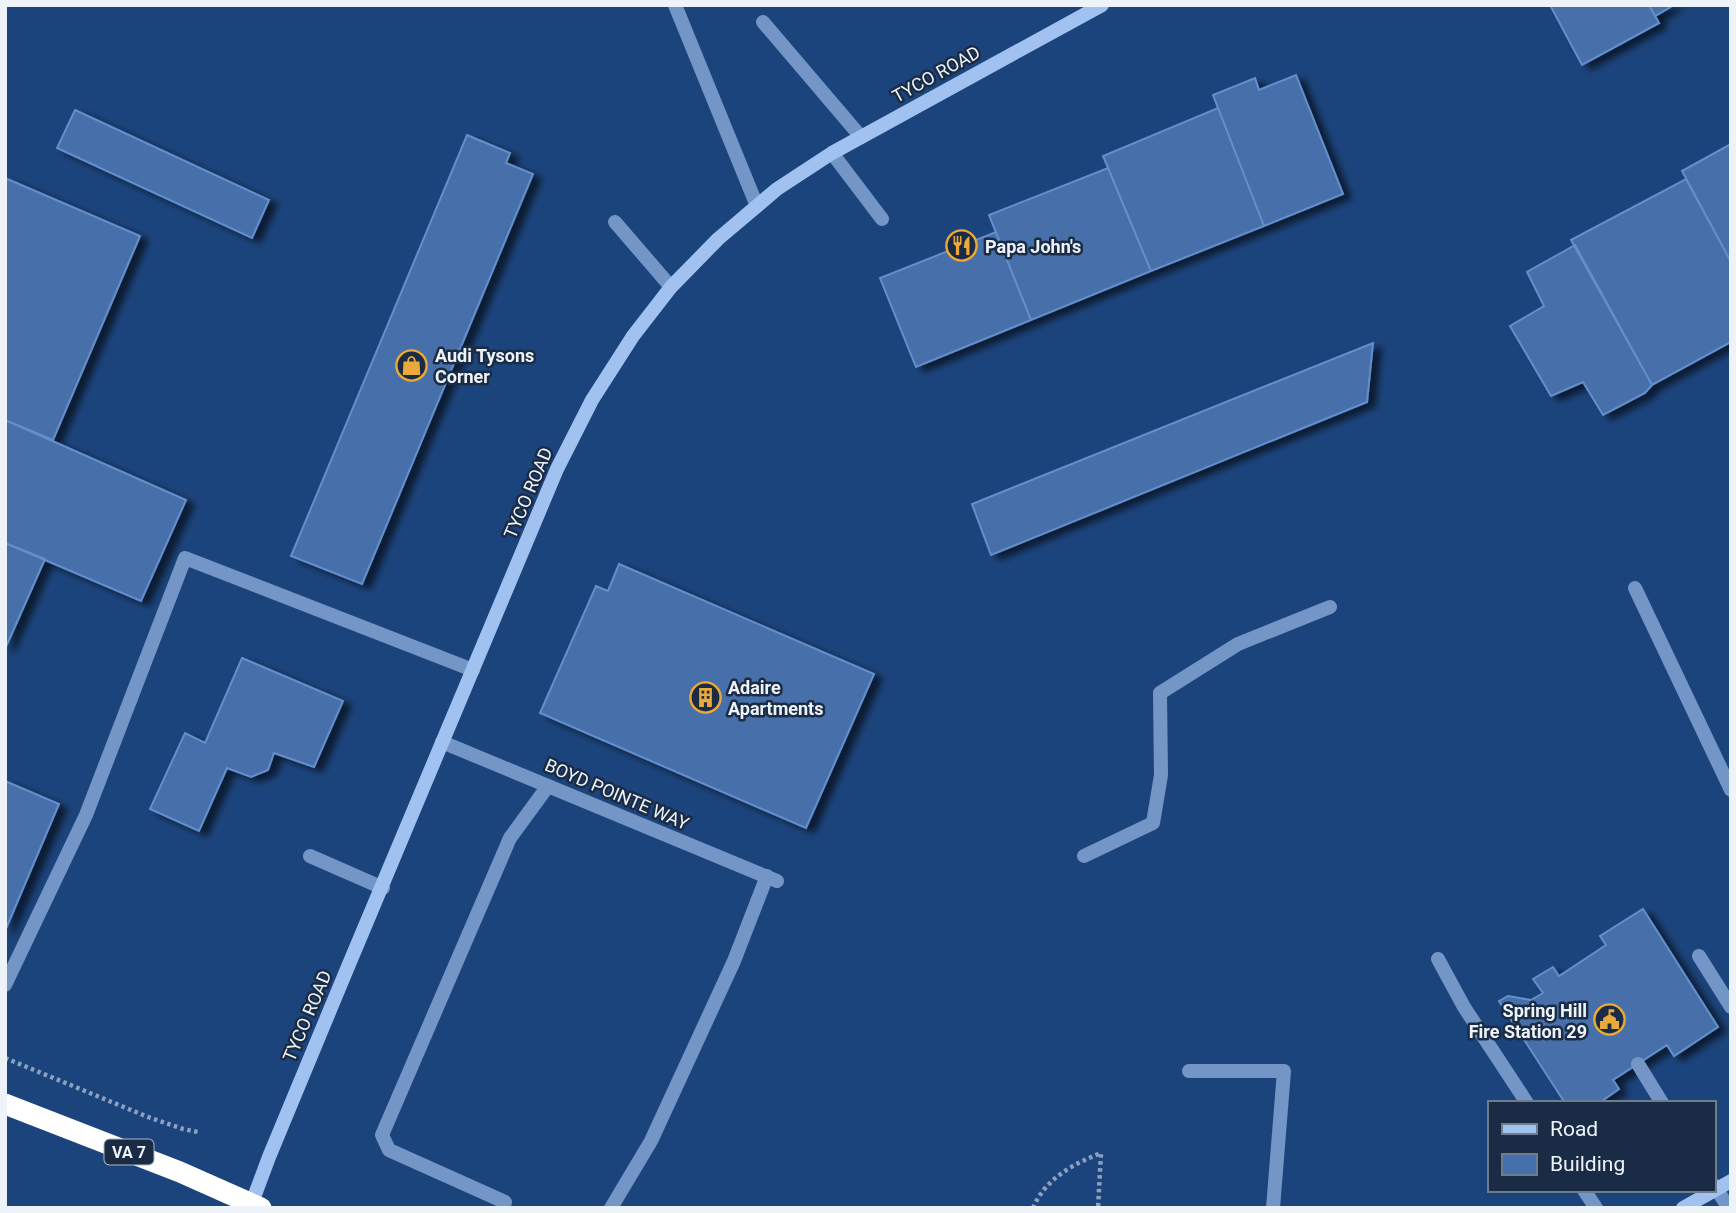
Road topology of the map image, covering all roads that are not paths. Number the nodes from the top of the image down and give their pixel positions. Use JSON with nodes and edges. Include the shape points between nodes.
{"nodes":[{"id":1,"x":675,"y":5,"type":"edge"},
{"id":2,"x":1101,"y":5,"type":"edge"},
{"id":3,"x":763,"y":22,"type":"dead end"},
{"id":4,"x":861,"y":137,"type":"junction"},
{"id":5,"x":832,"y":153,"type":"junction"},
{"id":6,"x":757,"y":206,"type":"junction"},
{"id":7,"x":881,"y":219,"type":"dead end"},
{"id":8,"x":615,"y":222,"type":"dead end"},
{"id":9,"x":671,"y":288,"type":"junction"},
{"id":10,"x":1635,"y":588,"type":"dead end"},
{"id":11,"x":1330,"y":607,"type":"dead end"},
{"id":12,"x":473,"y":670,"type":"junction"},
{"id":13,"x":442,"y":742,"type":"junction"},
{"id":14,"x":548,"y":786,"type":"junction"},
{"id":15,"x":1731,"y":790,"type":"edge"},
{"id":16,"x":310,"y":856,"type":"dead end"},
{"id":17,"x":1084,"y":856,"type":"dead end"},
{"id":18,"x":383,"y":888,"type":"junction"},
{"id":19,"x":1699,"y":956,"type":"dead end"},
{"id":20,"x":1438,"y":959,"type":"dead end"},
{"id":21,"x":5,"y":985,"type":"edge"},
{"id":22,"x":1731,"y":1007,"type":"edge"},
{"id":23,"x":1637,"y":1064,"type":"dead end"},
{"id":24,"x":1189,"y":1071,"type":"dead end"},
{"id":25,"x":1526,"y":1101,"type":"edge"},
{"id":26,"x":1661,"y":1101,"type":"edge"},
{"id":27,"x":5,"y":1104,"type":"edge"},
{"id":28,"x":1731,"y":1181,"type":"edge"},
{"id":29,"x":1715,"y":1186,"type":"edge"},
{"id":30,"x":1585,"y":1192,"type":"edge"},
{"id":31,"x":1706,"y":1192,"type":"edge"},
{"id":32,"x":254,"y":1206,"type":"edge"},
{"id":33,"x":509,"y":1206,"type":"edge"},
{"id":34,"x":611,"y":1208,"type":"edge"},
{"id":35,"x":1273,"y":1208,"type":"edge"},
{"id":36,"x":1596,"y":1208,"type":"edge"},
{"id":37,"x":1683,"y":1208,"type":"edge"},
{"id":38,"x":1729,"y":1208,"type":"edge"}],
"edges":[{"from":1,"to":6,"type":"street"},
{"from":2,"to":4,"type":"street","name":"TYCO ROAD"},
{"from":3,"to":4,"type":"street"},
{"from":4,"to":5,"type":"street","name":"TYCO ROAD"},
{"from":5,"to":6,"type":"street","name":"TYCO ROAD"},
{"from":5,"to":7,"type":"street"},
{"from":6,"to":9,"type":"street","name":"TYCO ROAD"},
{"from":8,"to":9,"type":"street"},
{"from":9,"to":12,"type":"street","name":"TYCO ROAD","via":[[592,400],[557,469]]},
{"from":10,"to":15,"type":"street"},
{"from":11,"to":17,"type":"street","via":[[1238,643],[1160,693],[1161,775],[1153,823]]},
{"from":12,"to":13,"type":"street","name":"TYCO ROAD"},
{"from":12,"to":21,"type":"street","via":[[185,558],[86,815]]},
{"from":13,"to":14,"type":"street","name":"BOYD POINTE WAY"},
{"from":13,"to":18,"type":"street","name":"TYCO ROAD"},
{"from":14,"to":33,"type":"street","via":[[510,838],[382,1135],[388,1150]]},
{"from":14,"to":34,"type":"street","name":"BOYD POINTE WAY","via":[[772,879],[651,1141]]},
{"from":16,"to":18,"type":"street"},
{"from":18,"to":32,"type":"street","name":"TYCO ROAD","via":[[279,1132]]},
{"from":19,"to":22,"type":"street"},
{"from":20,"to":25,"type":"street"},
{"from":23,"to":26,"type":"street"},
{"from":24,"to":35,"type":"street","via":[[1284,1071]]},
{"from":27,"to":32,"type":"highway","number":"VA 7"},
{"from":28,"to":29,"type":"street"},
{"from":29,"to":38,"type":"street"},
{"from":30,"to":36,"type":"street"},
{"from":31,"to":37,"type":"street"}]}
